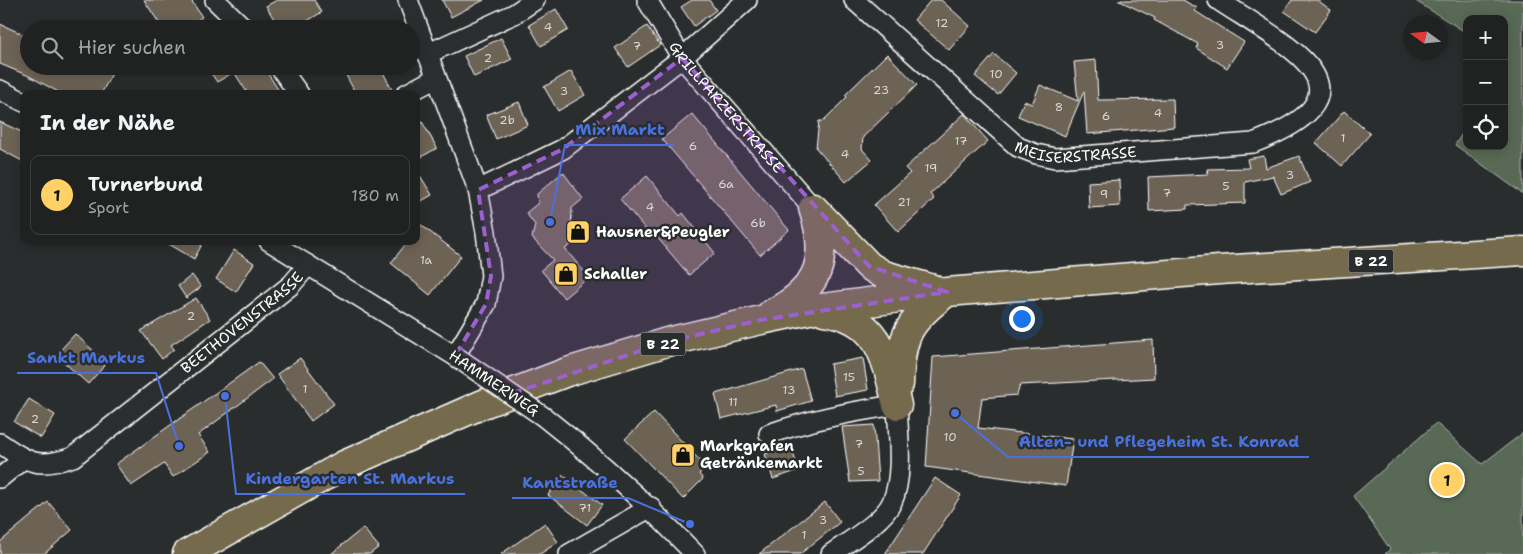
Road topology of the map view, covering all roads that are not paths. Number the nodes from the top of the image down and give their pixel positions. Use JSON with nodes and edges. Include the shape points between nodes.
{"nodes":[{"id":1,"x":216,"y":0,"type":"edge"},
{"id":2,"x":408,"y":0,"type":"edge"},
{"id":3,"x":535,"y":0,"type":"edge"},
{"id":4,"x":647,"y":0,"type":"edge"},
{"id":5,"x":747,"y":0,"type":"edge"},
{"id":6,"x":854,"y":0,"type":"edge"},
{"id":7,"x":1218,"y":0,"type":"edge"},
{"id":8,"x":236,"y":20,"type":"edge"},
{"id":9,"x":415,"y":20,"type":"edge"},
{"id":10,"x":420,"y":32,"type":"edge"},
{"id":11,"x":428,"y":54,"type":"junction"},
{"id":12,"x":682,"y":58,"type":"junction"},
{"id":13,"x":285,"y":75,"type":"edge"},
{"id":14,"x":436,"y":78,"type":"junction"},
{"id":15,"x":0,"y":90,"type":"edge"},
{"id":16,"x":296,"y":90,"type":"edge"},
{"id":17,"x":414,"y":90,"type":"edge"},
{"id":18,"x":20,"y":100,"type":"edge"},
{"id":19,"x":478,"y":190,"type":"junction"},
{"id":20,"x":813,"y":208,"type":"junction"},
{"id":21,"x":275,"y":245,"type":"edge"},
{"id":22,"x":1523,"y":251,"type":"edge"},
{"id":23,"x":308,"y":266,"type":"junction"},
{"id":24,"x":947,"y":292,"type":"junction"},
{"id":25,"x":814,"y":309,"type":"junction"},
{"id":26,"x":761,"y":320,"type":"junction"},
{"id":27,"x":455,"y":356,"type":"junction"},
{"id":28,"x":897,"y":405,"type":"junction"},
{"id":29,"x":769,"y":434,"type":"dead end"},
{"id":30,"x":0,"y":443,"type":"edge"},
{"id":31,"x":22,"y":460,"type":"junction"},
{"id":32,"x":0,"y":478,"type":"edge"},
{"id":33,"x":650,"y":507,"type":"junction"},
{"id":34,"x":187,"y":554,"type":"edge"},
{"id":35,"x":569,"y":554,"type":"edge"},
{"id":36,"x":695,"y":554,"type":"edge"},
{"id":37,"x":831,"y":554,"type":"edge"}],
"edges":[{"from":1,"to":8,"type":"street"},
{"from":2,"to":9,"type":"street"},
{"from":3,"to":11,"type":"street","via":[[514,14]]},
{"from":4,"to":12,"type":"street","name":"GRILLPARZERSTRASSE"},
{"from":5,"to":12,"type":"street"},
{"from":6,"to":7,"type":"street","name":"MEISERSTRASSE","via":[[1018,147],[1055,158],[1253,143],[1281,132],[1312,107],[1318,97],[1318,79],[1308,62]]},
{"from":10,"to":11,"type":"street"},
{"from":11,"to":14,"type":"street"},
{"from":12,"to":19,"type":"street","via":[[562,149]]},
{"from":12,"to":20,"type":"street","name":"GRILLPARZERSTRASSE"},
{"from":13,"to":16,"type":"street"},
{"from":14,"to":17,"type":"street"},
{"from":14,"to":19,"type":"street"},
{"from":15,"to":18,"type":"street"},
{"from":19,"to":27,"type":"street","via":[[491,276],[486,304]]},
{"from":20,"to":24,"type":"main road","via":[[870,266],[884,275]]},
{"from":20,"to":26,"type":"main road","via":[[821,240],[818,266],[811,284],[787,306]]},
{"from":21,"to":23,"type":"street","name":"HAMMERWEG"},
{"from":22,"to":24,"type":"main road","number":"B 22","via":[[1219,270]]},
{"from":23,"to":27,"type":"street","name":"HAMMERWEG"},
{"from":23,"to":31,"type":"street","name":"BEETHOVENSTRASSE","via":[[291,285],[73,457],[53,464]]},
{"from":24,"to":25,"type":"main road","number":"B 22"},
{"from":24,"to":28,"type":"main road","via":[[911,326],[900,350]]},
{"from":25,"to":26,"type":"main road","number":"B 22"},
{"from":25,"to":28,"type":"main road","via":[[839,313],[860,324],[876,338],[886,358]]},
{"from":26,"to":34,"type":"main road","number":"B 22","via":[[668,342],[567,372],[483,404],[344,465]]},
{"from":27,"to":33,"type":"street","name":"HAMMERWEG","bridge":true,"via":[[544,417],[602,462]]},
{"from":28,"to":29,"type":"street","via":[[854,410]]},
{"from":28,"to":37,"type":"street","via":[[898,481],[892,503],[874,524]]},
{"from":30,"to":31,"type":"street"},
{"from":31,"to":32,"type":"street"},
{"from":33,"to":35,"type":"street"},
{"from":33,"to":36,"type":"street","name":"HAMMERWEG"}]}
